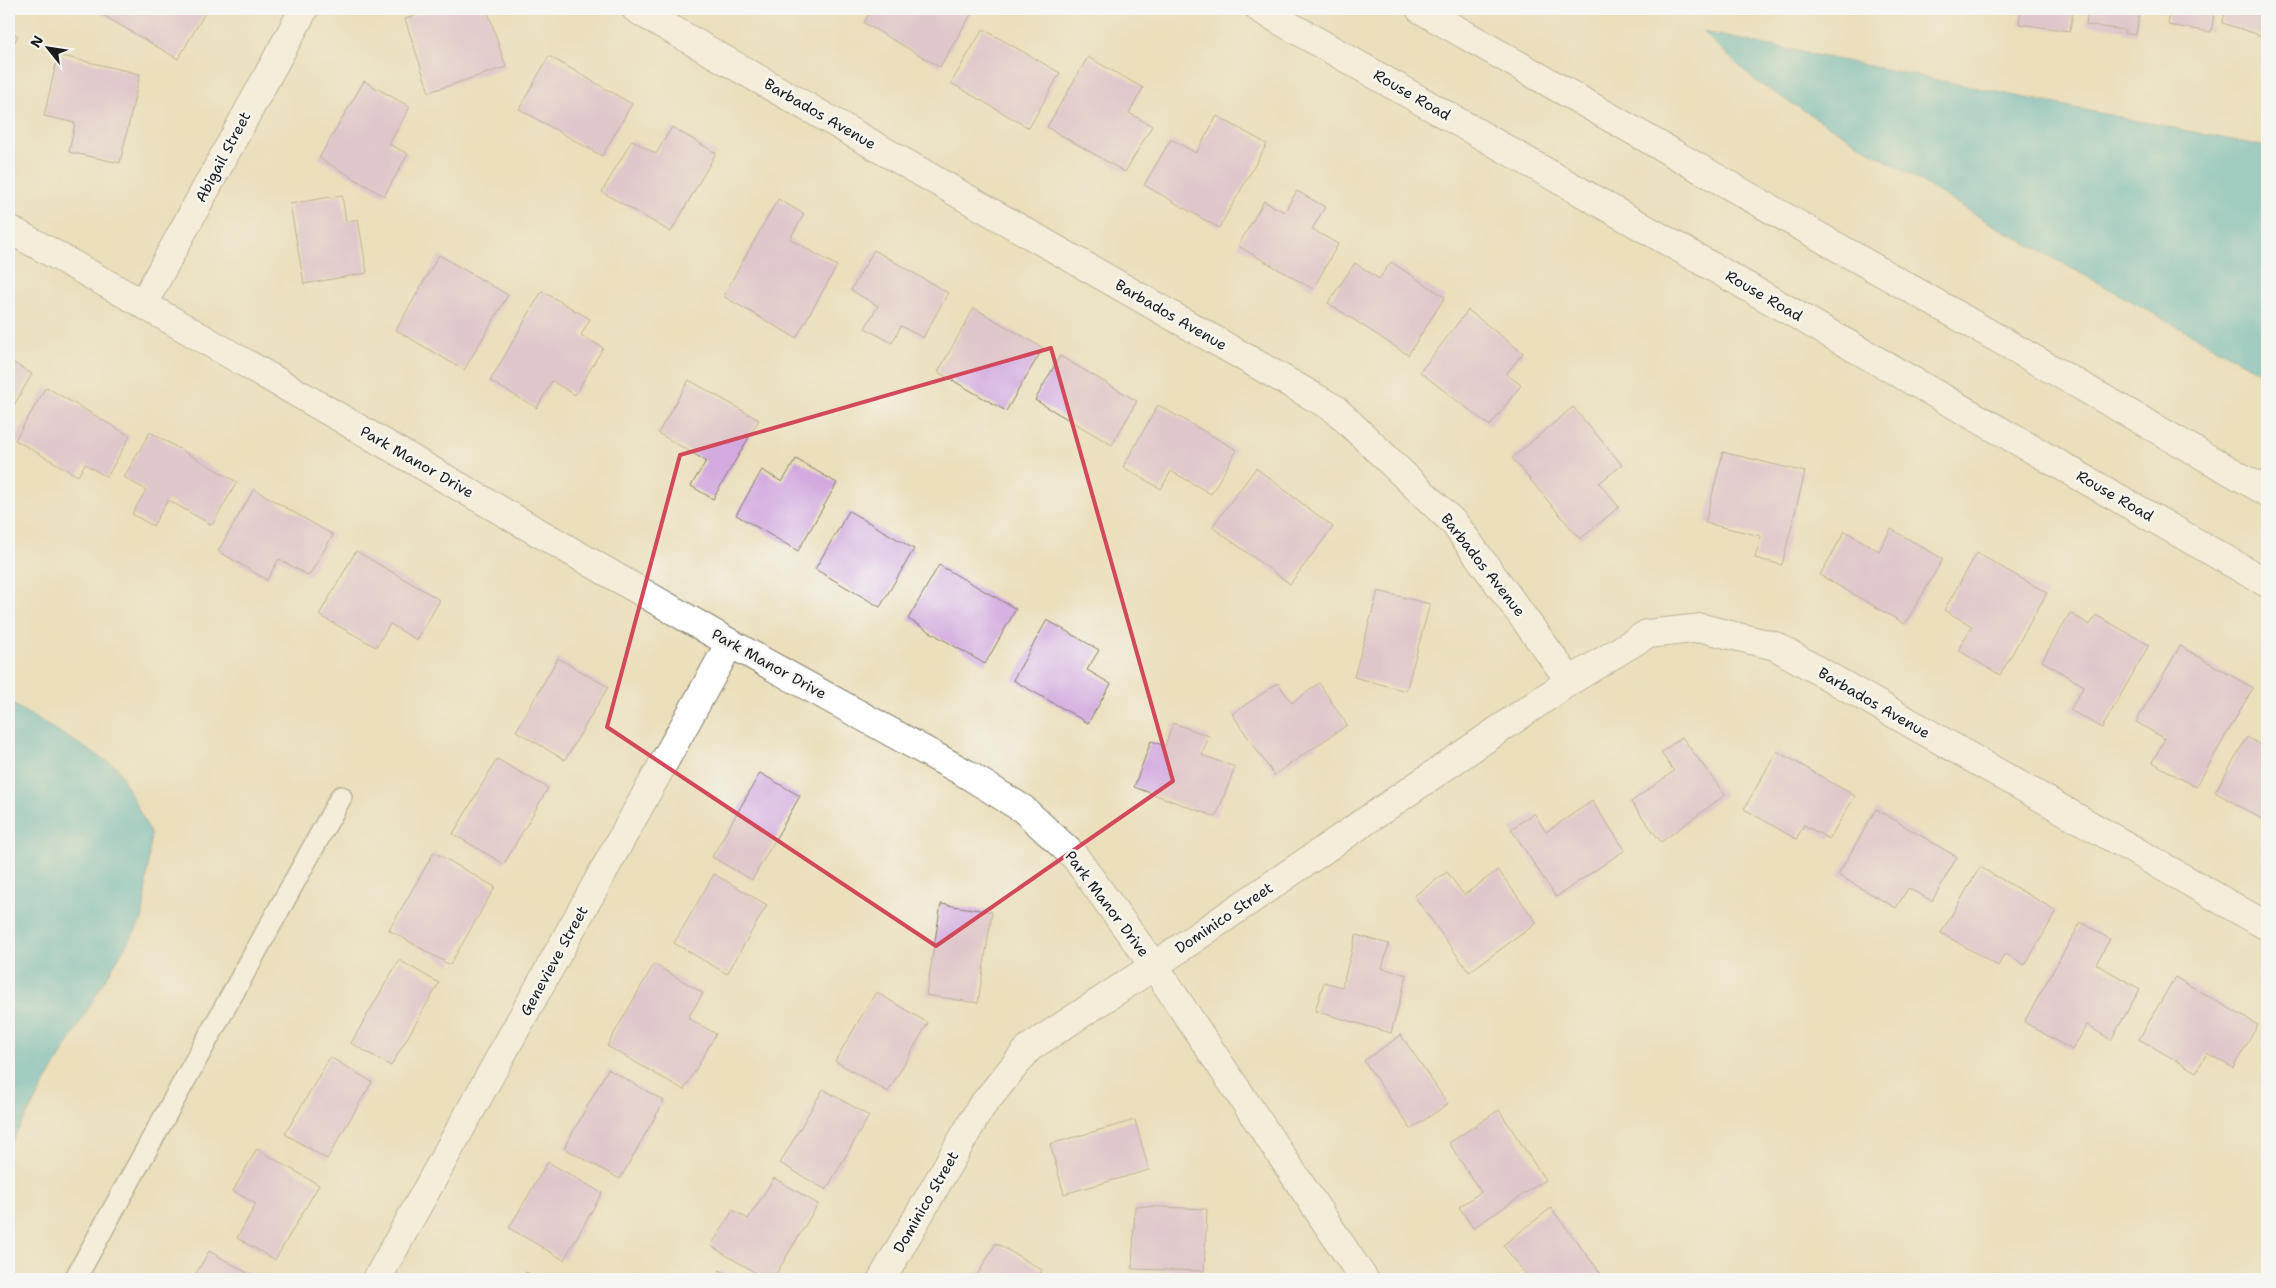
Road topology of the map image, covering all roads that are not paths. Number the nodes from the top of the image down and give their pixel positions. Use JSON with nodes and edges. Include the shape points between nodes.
{"nodes":[{"id":1,"x":304,"y":9,"type":"edge"},
{"id":2,"x":636,"y":9,"type":"edge"},
{"id":3,"x":1260,"y":9,"type":"edge"},
{"id":4,"x":1420,"y":9,"type":"edge"},
{"id":5,"x":9,"y":229,"type":"edge"},
{"id":6,"x":143,"y":304,"type":"junction"},
{"id":7,"x":2267,"y":492,"type":"edge"},
{"id":8,"x":2267,"y":583,"type":"edge"},
{"id":9,"x":730,"y":643,"type":"junction"},
{"id":10,"x":1570,"y":681,"type":"junction"},
{"id":11,"x":340,"y":797,"type":"dead end"},
{"id":12,"x":2267,"y":926,"type":"edge"},
{"id":13,"x":1154,"y":966,"type":"junction"},
{"id":14,"x":75,"y":1279,"type":"edge"},
{"id":15,"x":377,"y":1279,"type":"edge"},
{"id":16,"x":882,"y":1279,"type":"edge"},
{"id":17,"x":1364,"y":1279,"type":"edge"}],
"edges":[{"from":1,"to":6,"type":"street","name":"Abigail Street"},
{"from":2,"to":10,"type":"street","name":"Barbados Avenue","via":[[1335,409],[1454,523]]},
{"from":3,"to":8,"type":"street","name":"Rouse Road"},
{"from":4,"to":7,"type":"street"},
{"from":5,"to":6,"type":"street","name":"Park Manor Drive"},
{"from":6,"to":9,"type":"street","name":"Park Manor Drive"},
{"from":9,"to":13,"type":"street","name":"Park Manor Drive","via":[[1023,808],[1075,857]]},
{"from":9,"to":15,"type":"street","name":"Genevieve Street"},
{"from":10,"to":12,"type":"street","name":"Barbados Avenue","via":[[1647,634],[1702,628],[1775,646]]},
{"from":10,"to":13,"type":"street","name":"Dominico Street"},
{"from":11,"to":14,"type":"lane"},
{"from":13,"to":16,"type":"street","name":"Dominico Street","via":[[1029,1048],[981,1107]]},
{"from":13,"to":17,"type":"street","name":"Park Manor Drive"}]}
